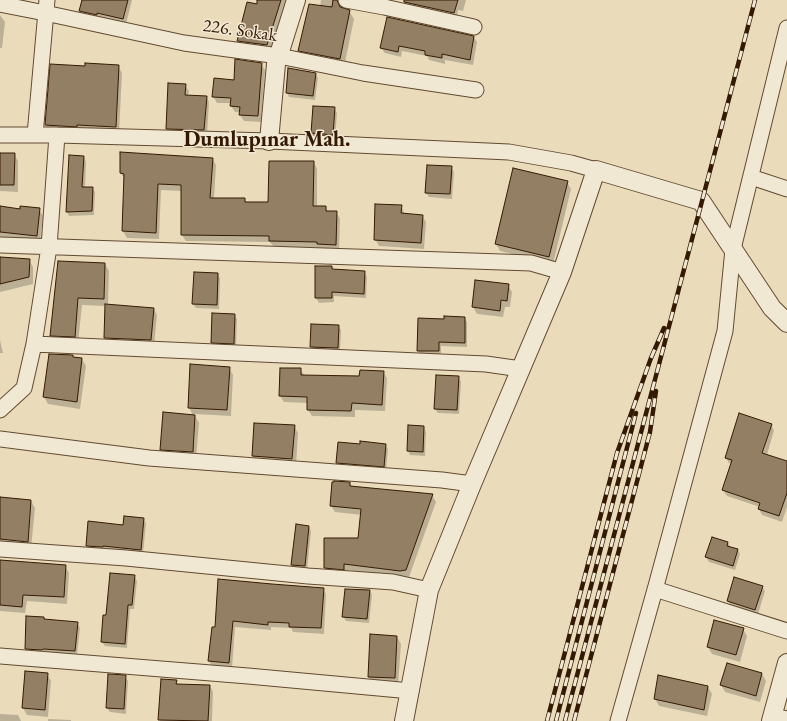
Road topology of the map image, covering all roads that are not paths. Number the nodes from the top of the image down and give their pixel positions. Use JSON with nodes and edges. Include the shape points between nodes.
{"nodes":[{"id":1,"x":296,"y":0,"type":"edge"},
{"id":2,"x":346,"y":0,"type":"edge"},
{"id":3,"x":0,"y":4,"type":"edge"},
{"id":4,"x":46,"y":6,"type":"edge"},
{"id":5,"x":474,"y":27,"type":"dead end"},
{"id":6,"x":786,"y":33,"type":"edge"},
{"id":7,"x":279,"y":56,"type":"junction"},
{"id":8,"x":476,"y":90,"type":"dead end"},
{"id":9,"x":0,"y":135,"type":"edge"},
{"id":10,"x":35,"y":135,"type":"junction"},
{"id":11,"x":57,"y":135,"type":"junction"},
{"id":12,"x":269,"y":142,"type":"junction"},
{"id":13,"x":596,"y":170,"type":"junction"},
{"id":14,"x":751,"y":177,"type":"junction"},
{"id":15,"x":787,"y":189,"type":"edge"},
{"id":16,"x":0,"y":245,"type":"edge"},
{"id":17,"x":49,"y":247,"type":"junction"},
{"id":18,"x":733,"y":249,"type":"junction"},
{"id":19,"x":562,"y":272,"type":"junction"},
{"id":20,"x":787,"y":322,"type":"edge"},
{"id":21,"x":34,"y":344,"type":"junction"},
{"id":22,"x":521,"y":369,"type":"junction"},
{"id":23,"x":0,"y":410,"type":"edge"},
{"id":24,"x":0,"y":439,"type":"edge"},
{"id":25,"x":472,"y":484,"type":"junction"},
{"id":26,"x":0,"y":549,"type":"edge"},
{"id":27,"x":655,"y":589,"type":"junction"},
{"id":28,"x":429,"y":590,"type":"junction"},
{"id":29,"x":787,"y":631,"type":"edge"},
{"id":30,"x":0,"y":656,"type":"edge"},
{"id":31,"x":787,"y":662,"type":"edge"},
{"id":32,"x":411,"y":691,"type":"junction"},
{"id":33,"x":777,"y":719,"type":"edge"},
{"id":34,"x":404,"y":721,"type":"edge"},
{"id":35,"x":618,"y":721,"type":"edge"}],
"edges":[{"from":1,"to":7,"type":"street"},
{"from":2,"to":5,"type":"street"},
{"from":3,"to":4,"type":"street","name":"226. Sokak"},
{"from":4,"to":7,"type":"street","name":"226. Sokak","via":[[184,43]]},
{"from":4,"to":10,"type":"street"},
{"from":6,"to":14,"type":"street"},
{"from":7,"to":8,"type":"street","name":"226. Sokak"},
{"from":7,"to":12,"type":"street","via":[[276,64]]},
{"from":9,"to":10,"type":"street"},
{"from":10,"to":11,"type":"street"},
{"from":11,"to":12,"type":"street"},
{"from":11,"to":17,"type":"street"},
{"from":12,"to":13,"type":"street","via":[[509,152],[571,162]]},
{"from":13,"to":18,"type":"street","via":[[701,201]]},
{"from":13,"to":19,"type":"street"},
{"from":14,"to":15,"type":"street"},
{"from":14,"to":18,"type":"street"},
{"from":16,"to":17,"type":"street"},
{"from":17,"to":19,"type":"street","via":[[531,263]]},
{"from":17,"to":21,"type":"street"},
{"from":18,"to":20,"type":"street","via":[[772,308]]},
{"from":18,"to":27,"type":"street","via":[[725,331]]},
{"from":19,"to":22,"type":"street"},
{"from":21,"to":22,"type":"street","via":[[486,364]]},
{"from":21,"to":23,"type":"street","via":[[24,388]]},
{"from":22,"to":25,"type":"street"},
{"from":24,"to":25,"type":"street","via":[[150,458]]},
{"from":25,"to":28,"type":"street"},
{"from":26,"to":28,"type":"street","via":[[393,582]]},
{"from":27,"to":29,"type":"street"},
{"from":27,"to":35,"type":"street"},
{"from":28,"to":32,"type":"street"},
{"from":30,"to":32,"type":"street"},
{"from":31,"to":33,"type":"street"},
{"from":32,"to":34,"type":"street"}]}
